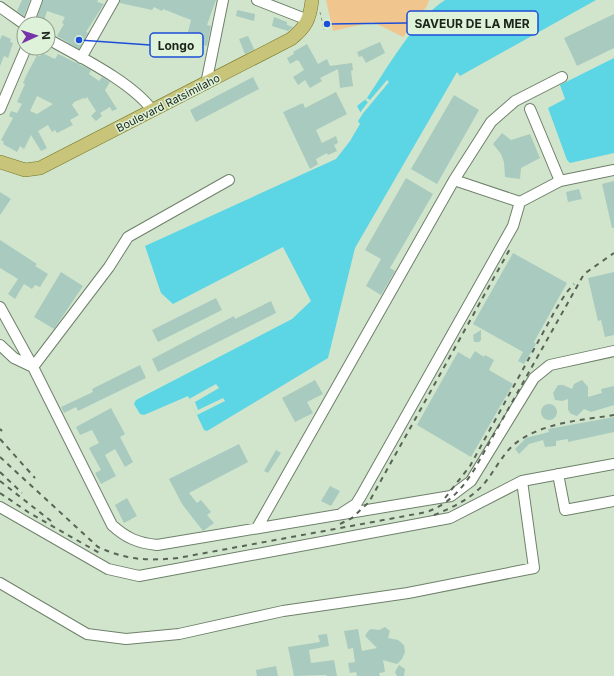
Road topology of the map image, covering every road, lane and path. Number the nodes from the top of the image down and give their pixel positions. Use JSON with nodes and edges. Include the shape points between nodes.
{"nodes":[{"id":1,"x":37,"y":0,"type":"edge"},
{"id":2,"x":114,"y":0,"type":"edge"},
{"id":3,"x":223,"y":0,"type":"edge"},
{"id":4,"x":257,"y":0,"type":"edge"},
{"id":5,"x":315,"y":3,"type":"edge"},
{"id":6,"x":0,"y":7,"type":"edge"},
{"id":7,"x":31,"y":16,"type":"edge"},
{"id":8,"x":16,"y":18,"type":"edge"},
{"id":9,"x":308,"y":20,"type":"junction"},
{"id":10,"x":324,"y":30,"type":"dead end"},
{"id":11,"x":56,"y":44,"type":"edge"},
{"id":12,"x":23,"y":56,"type":"edge"},
{"id":13,"x":81,"y":58,"type":"junction"},
{"id":14,"x":562,"y":77,"type":"dead end"},
{"id":15,"x":206,"y":84,"type":"junction"},
{"id":16,"x":0,"y":109,"type":"edge"},
{"id":17,"x":530,"y":109,"type":"dead end"},
{"id":18,"x":152,"y":110,"type":"junction"},
{"id":19,"x":0,"y":162,"type":"edge"},
{"id":20,"x":614,"y":170,"type":"edge"},
{"id":21,"x":229,"y":180,"type":"dead end"},
{"id":22,"x":454,"y":180,"type":"junction"},
{"id":23,"x":560,"y":181,"type":"junction"},
{"id":24,"x":520,"y":202,"type":"junction"},
{"id":25,"x":0,"y":307,"type":"edge"},
{"id":26,"x":0,"y":345,"type":"edge"},
{"id":27,"x":614,"y":350,"type":"edge"},
{"id":28,"x":33,"y":367,"type":"junction"},
{"id":29,"x":614,"y":464,"type":"edge"},
{"id":30,"x":558,"y":474,"type":"junction"},
{"id":31,"x":522,"y":481,"type":"junction"},
{"id":32,"x":614,"y":500,"type":"edge"},
{"id":33,"x":0,"y":507,"type":"edge"},
{"id":34,"x":339,"y":515,"type":"junction"},
{"id":35,"x":257,"y":528,"type":"junction"},
{"id":36,"x":0,"y":583,"type":"edge"}],
"edges":[{"from":1,"to":7,"type":"street"},
{"from":2,"to":13,"type":"street"},
{"from":3,"to":15,"type":"street"},
{"from":4,"to":9,"type":"street"},
{"from":5,"to":9,"type":"main road","name":"Boulevard Ratsimilaho"},
{"from":5,"to":10,"type":"path"},
{"from":6,"to":8,"type":"street"},
{"from":9,"to":15,"type":"main road","name":"Boulevard Ratsimilaho","via":[[303,30],[291,39]]},
{"from":11,"to":13,"type":"street"},
{"from":12,"to":16,"type":"street"},
{"from":13,"to":18,"type":"street","via":[[128,88]]},
{"from":14,"to":22,"type":"street","via":[[515,101],[491,122]]},
{"from":15,"to":18,"type":"main road","name":"Boulevard Ratsimilaho"},
{"from":17,"to":23,"type":"street"},
{"from":18,"to":19,"type":"main road","name":"Boulevard Ratsimilaho","via":[[40,168],[25,170]]},
{"from":20,"to":23,"type":"street"},
{"from":21,"to":28,"type":"street","via":[[128,237],[109,267]]},
{"from":22,"to":24,"type":"street"},
{"from":22,"to":35,"type":"street"},
{"from":23,"to":24,"type":"street"},
{"from":24,"to":34,"type":"street","via":[[513,226],[361,496],[356,504]]},
{"from":25,"to":28,"type":"street"},
{"from":26,"to":28,"type":"street","via":[[14,358]]},
{"from":27,"to":34,"type":"street","via":[[550,365],[534,378],[471,481],[461,490],[445,498]]},
{"from":28,"to":35,"type":"street","via":[[112,524],[124,536],[140,543],[157,545]]},
{"from":29,"to":30,"type":"street"},
{"from":30,"to":31,"type":"street"},
{"from":30,"to":32,"type":"street","via":[[565,510]]},
{"from":31,"to":33,"type":"street","via":[[450,518],[139,576],[108,570]]},
{"from":31,"to":36,"type":"street","via":[[534,568],[416,592],[283,611],[179,634],[126,639],[87,634]]},
{"from":34,"to":35,"type":"street"}]}
